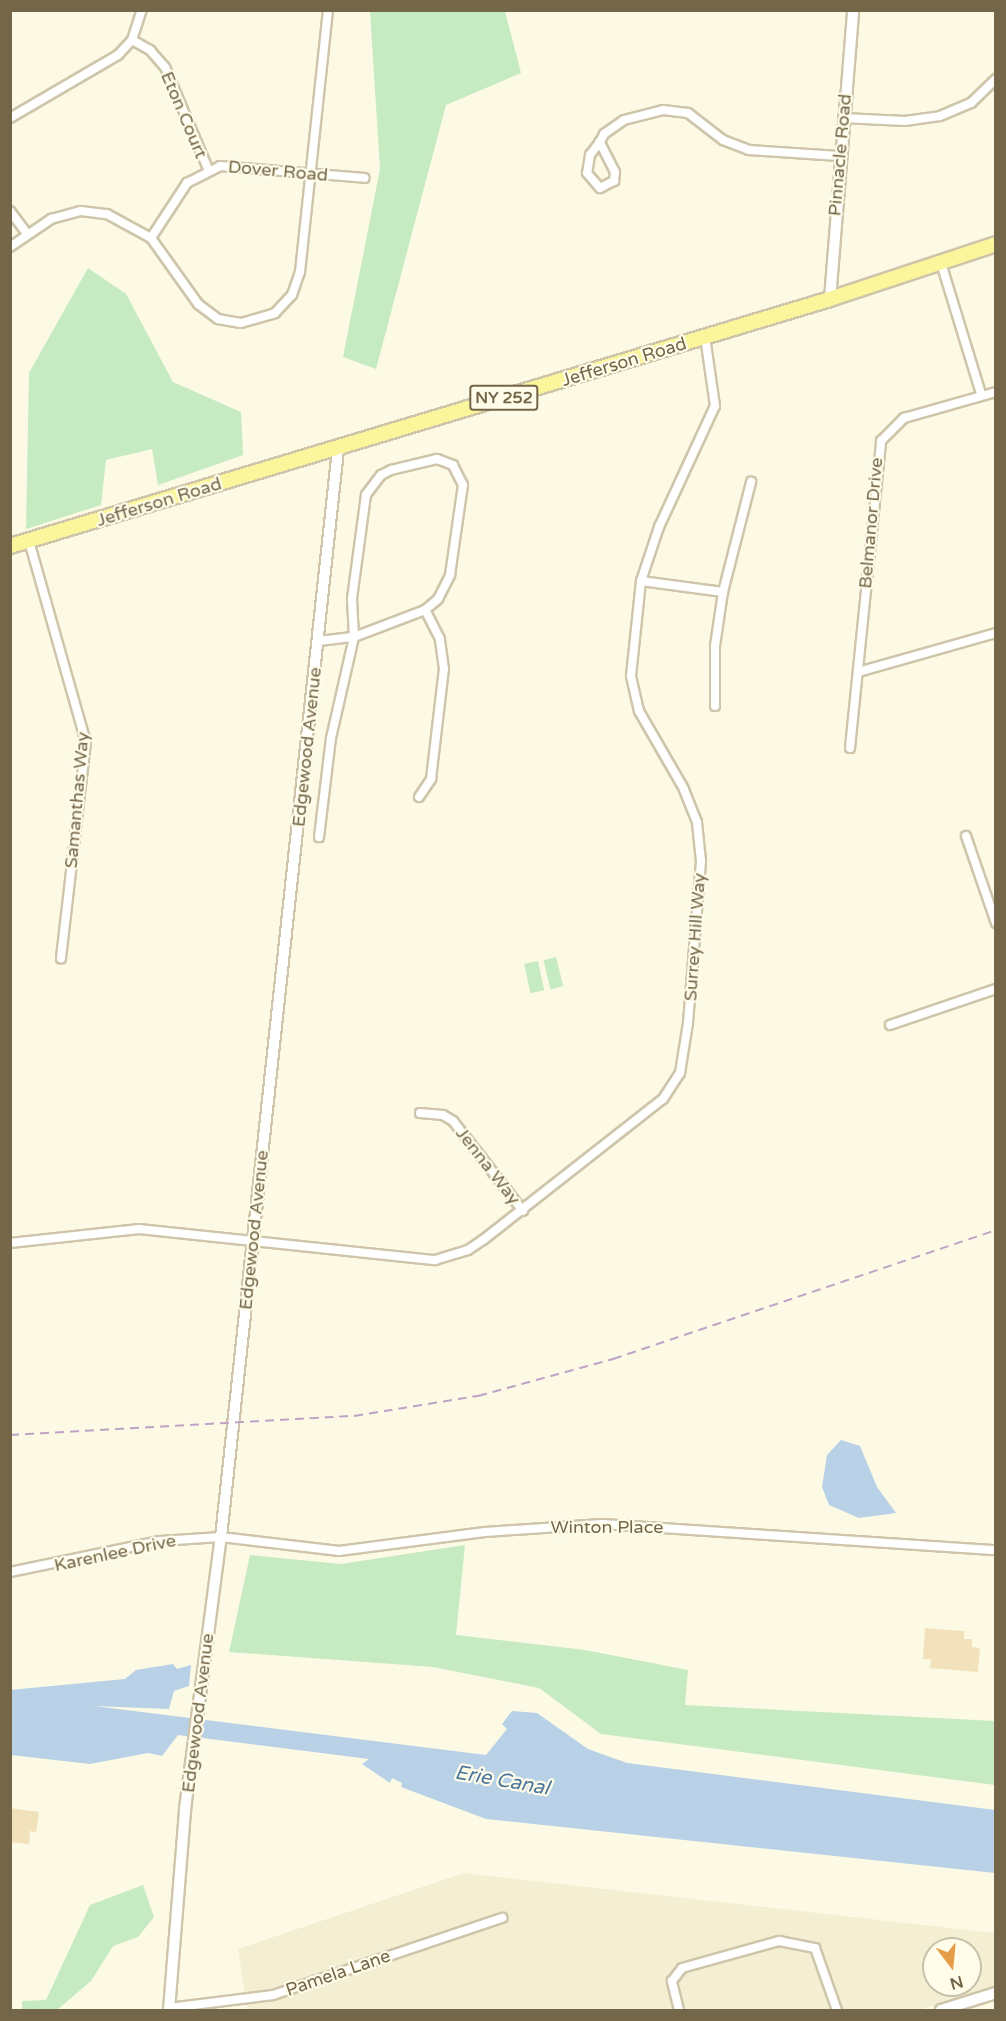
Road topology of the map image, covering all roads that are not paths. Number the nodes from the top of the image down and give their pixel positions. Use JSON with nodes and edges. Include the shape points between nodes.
{"nodes":[{"id":1,"x":142,"y":10,"type":"edge"},
{"id":2,"x":328,"y":10,"type":"edge"},
{"id":3,"x":853,"y":10,"type":"edge"},
{"id":4,"x":132,"y":40,"type":"junction"},
{"id":5,"x":996,"y":79,"type":"edge"},
{"id":6,"x":10,"y":118,"type":"edge"},
{"id":7,"x":843,"y":118,"type":"junction"},
{"id":8,"x":600,"y":142,"type":"junction"},
{"id":9,"x":839,"y":156,"type":"junction"},
{"id":10,"x":207,"y":169,"type":"junction"},
{"id":11,"x":311,"y":172,"type":"junction"},
{"id":12,"x":365,"y":178,"type":"dead end"},
{"id":13,"x":10,"y":211,"type":"edge"},
{"id":14,"x":26,"y":232,"type":"junction"},
{"id":15,"x":151,"y":238,"type":"junction"},
{"id":16,"x":996,"y":244,"type":"edge"},
{"id":17,"x":10,"y":247,"type":"edge"},
{"id":18,"x":941,"y":263,"type":"junction"},
{"id":19,"x":830,"y":299,"type":"junction"},
{"id":20,"x":705,"y":337,"type":"junction"},
{"id":21,"x":996,"y":392,"type":"edge"},
{"id":22,"x":981,"y":394,"type":"junction"},
{"id":23,"x":338,"y":449,"type":"junction"},
{"id":24,"x":751,"y":482,"type":"dead end"},
{"id":25,"x":29,"y":541,"type":"junction"},
{"id":26,"x":10,"y":546,"type":"edge"},
{"id":27,"x":641,"y":581,"type":"junction"},
{"id":28,"x":723,"y":592,"type":"junction"},
{"id":29,"x":425,"y":610,"type":"junction"},
{"id":30,"x":996,"y":633,"type":"edge"},
{"id":31,"x":354,"y":637,"type":"junction"},
{"id":32,"x":319,"y":641,"type":"junction"},
{"id":33,"x":858,"y":672,"type":"junction"},
{"id":34,"x":715,"y":706,"type":"dead end"},
{"id":35,"x":850,"y":748,"type":"dead end"},
{"id":36,"x":419,"y":797,"type":"dead end"},
{"id":37,"x":966,"y":836,"type":"dead end"},
{"id":38,"x":319,"y":837,"type":"dead end"},
{"id":39,"x":996,"y":923,"type":"edge"},
{"id":40,"x":61,"y":959,"type":"dead end"},
{"id":41,"x":996,"y":989,"type":"edge"},
{"id":42,"x":890,"y":1025,"type":"dead end"},
{"id":43,"x":420,"y":1113,"type":"dead end"},
{"id":44,"x":523,"y":1211,"type":"junction"},
{"id":45,"x":253,"y":1242,"type":"junction"},
{"id":46,"x":10,"y":1243,"type":"edge"},
{"id":47,"x":220,"y":1537,"type":"junction"},
{"id":48,"x":996,"y":1550,"type":"edge"},
{"id":49,"x":10,"y":1572,"type":"edge"},
{"id":50,"x":502,"y":1918,"type":"dead end"},
{"id":51,"x":996,"y":1993,"type":"edge"},
{"id":52,"x":973,"y":2006,"type":"edge"},
{"id":53,"x":169,"y":2009,"type":"edge"},
{"id":54,"x":679,"y":2010,"type":"edge"},
{"id":55,"x":837,"y":2010,"type":"edge"},
{"id":56,"x":941,"y":2010,"type":"edge"}],
"edges":[{"from":1,"to":4,"type":"street"},
{"from":2,"to":11,"type":"street"},
{"from":3,"to":7,"type":"street","name":"Pinnacle Road"},
{"from":4,"to":6,"type":"street","via":[[91,74]]},
{"from":4,"to":10,"type":"street","name":"Eton Court","via":[[165,67]]},
{"from":5,"to":7,"type":"street","via":[[971,103],[940,116],[905,121]]},
{"from":7,"to":9,"type":"street","name":"Pinnacle Road"},
{"from":8,"to":8,"type":"street","via":[[615,172],[608,187],[594,185],[587,173],[590,154]]},
{"from":8,"to":9,"type":"street","via":[[607,130],[624,120],[671,109],[694,116],[739,148]]},
{"from":9,"to":19,"type":"street","name":"Pinnacle Road"},
{"from":10,"to":11,"type":"street","name":"Dover Road","via":[[233,164]]},
{"from":10,"to":15,"type":"street","name":"Dover Road","via":[[188,183]]},
{"from":11,"to":12,"type":"street","name":"Dover Road"},
{"from":11,"to":15,"type":"street","via":[[297,285],[285,305],[253,322],[218,319],[198,304]]},
{"from":13,"to":14,"type":"street"},
{"from":14,"to":15,"type":"street","via":[[51,219],[93,211],[119,218]]},
{"from":14,"to":17,"type":"street"},
{"from":16,"to":18,"type":"main road","name":"Jefferson Road","number":"NY 252"},
{"from":18,"to":19,"type":"main road","name":"Jefferson Road","number":"NY 252"},
{"from":18,"to":22,"type":"street"},
{"from":19,"to":20,"type":"main road","name":"Jefferson Road","number":"NY 252"},
{"from":20,"to":23,"type":"main road","name":"Jefferson Road","number":"NY 252"},
{"from":20,"to":27,"type":"street","name":"Surrey Hill Way","via":[[715,406],[659,527]]},
{"from":21,"to":22,"type":"street","name":"Belmanor Drive"},
{"from":22,"to":33,"type":"street","name":"Belmanor Drive","via":[[904,418],[881,441]]},
{"from":23,"to":25,"type":"main road","name":"Jefferson Road","number":"NY 252"},
{"from":23,"to":32,"type":"street","name":"Edgewood Avenue"},
{"from":24,"to":28,"type":"street"},
{"from":25,"to":26,"type":"main road","name":"Jefferson Road","number":"NY 252"},
{"from":25,"to":40,"type":"street","name":"Samanthas Way","via":[[86,742]]},
{"from":27,"to":28,"type":"street"},
{"from":27,"to":44,"type":"street","name":"Surrey Hill Way","via":[[634,621],[632,693],[684,789],[697,822],[701,861],[680,1072],[647,1114]]},
{"from":28,"to":34,"type":"street","via":[[715,646]]},
{"from":29,"to":31,"type":"street"},
{"from":29,"to":31,"type":"street","via":[[438,599],[450,575],[463,485],[453,465],[441,459],[386,472],[366,495],[352,599]]},
{"from":29,"to":36,"type":"street","via":[[440,639],[444,669],[431,779]]},
{"from":30,"to":33,"type":"street"},
{"from":31,"to":32,"type":"street"},
{"from":31,"to":38,"type":"street","via":[[331,738]]},
{"from":32,"to":45,"type":"street","name":"Edgewood Avenue"},
{"from":33,"to":35,"type":"street","name":"Belmanor Drive"},
{"from":37,"to":39,"type":"street"},
{"from":41,"to":42,"type":"street"},
{"from":43,"to":44,"type":"street","name":"Jenna Way","via":[[443,1115],[453,1121]]},
{"from":44,"to":45,"type":"street","name":"Surrey Hill Way","via":[[468,1250],[435,1260]]},
{"from":45,"to":46,"type":"street","name":"Surrey Hill Way","via":[[113,1228]]},
{"from":45,"to":47,"type":"street","name":"Edgewood Avenue"},
{"from":47,"to":48,"type":"street","name":"Winton Place","via":[[339,1551],[485,1532],[602,1524]]},
{"from":47,"to":49,"type":"street","name":"Karenlee Drive","via":[[160,1541]]},
{"from":47,"to":53,"type":"street","name":"Edgewood Avenue","via":[[190,1769]]},
{"from":50,"to":53,"type":"street","name":"Pamela Lane","via":[[273,1995]]},
{"from":51,"to":52,"type":"street"},
{"from":52,"to":56,"type":"street"},
{"from":54,"to":55,"type":"street","via":[[672,1981],[682,1968],[779,1941],[815,1948]]}]}
